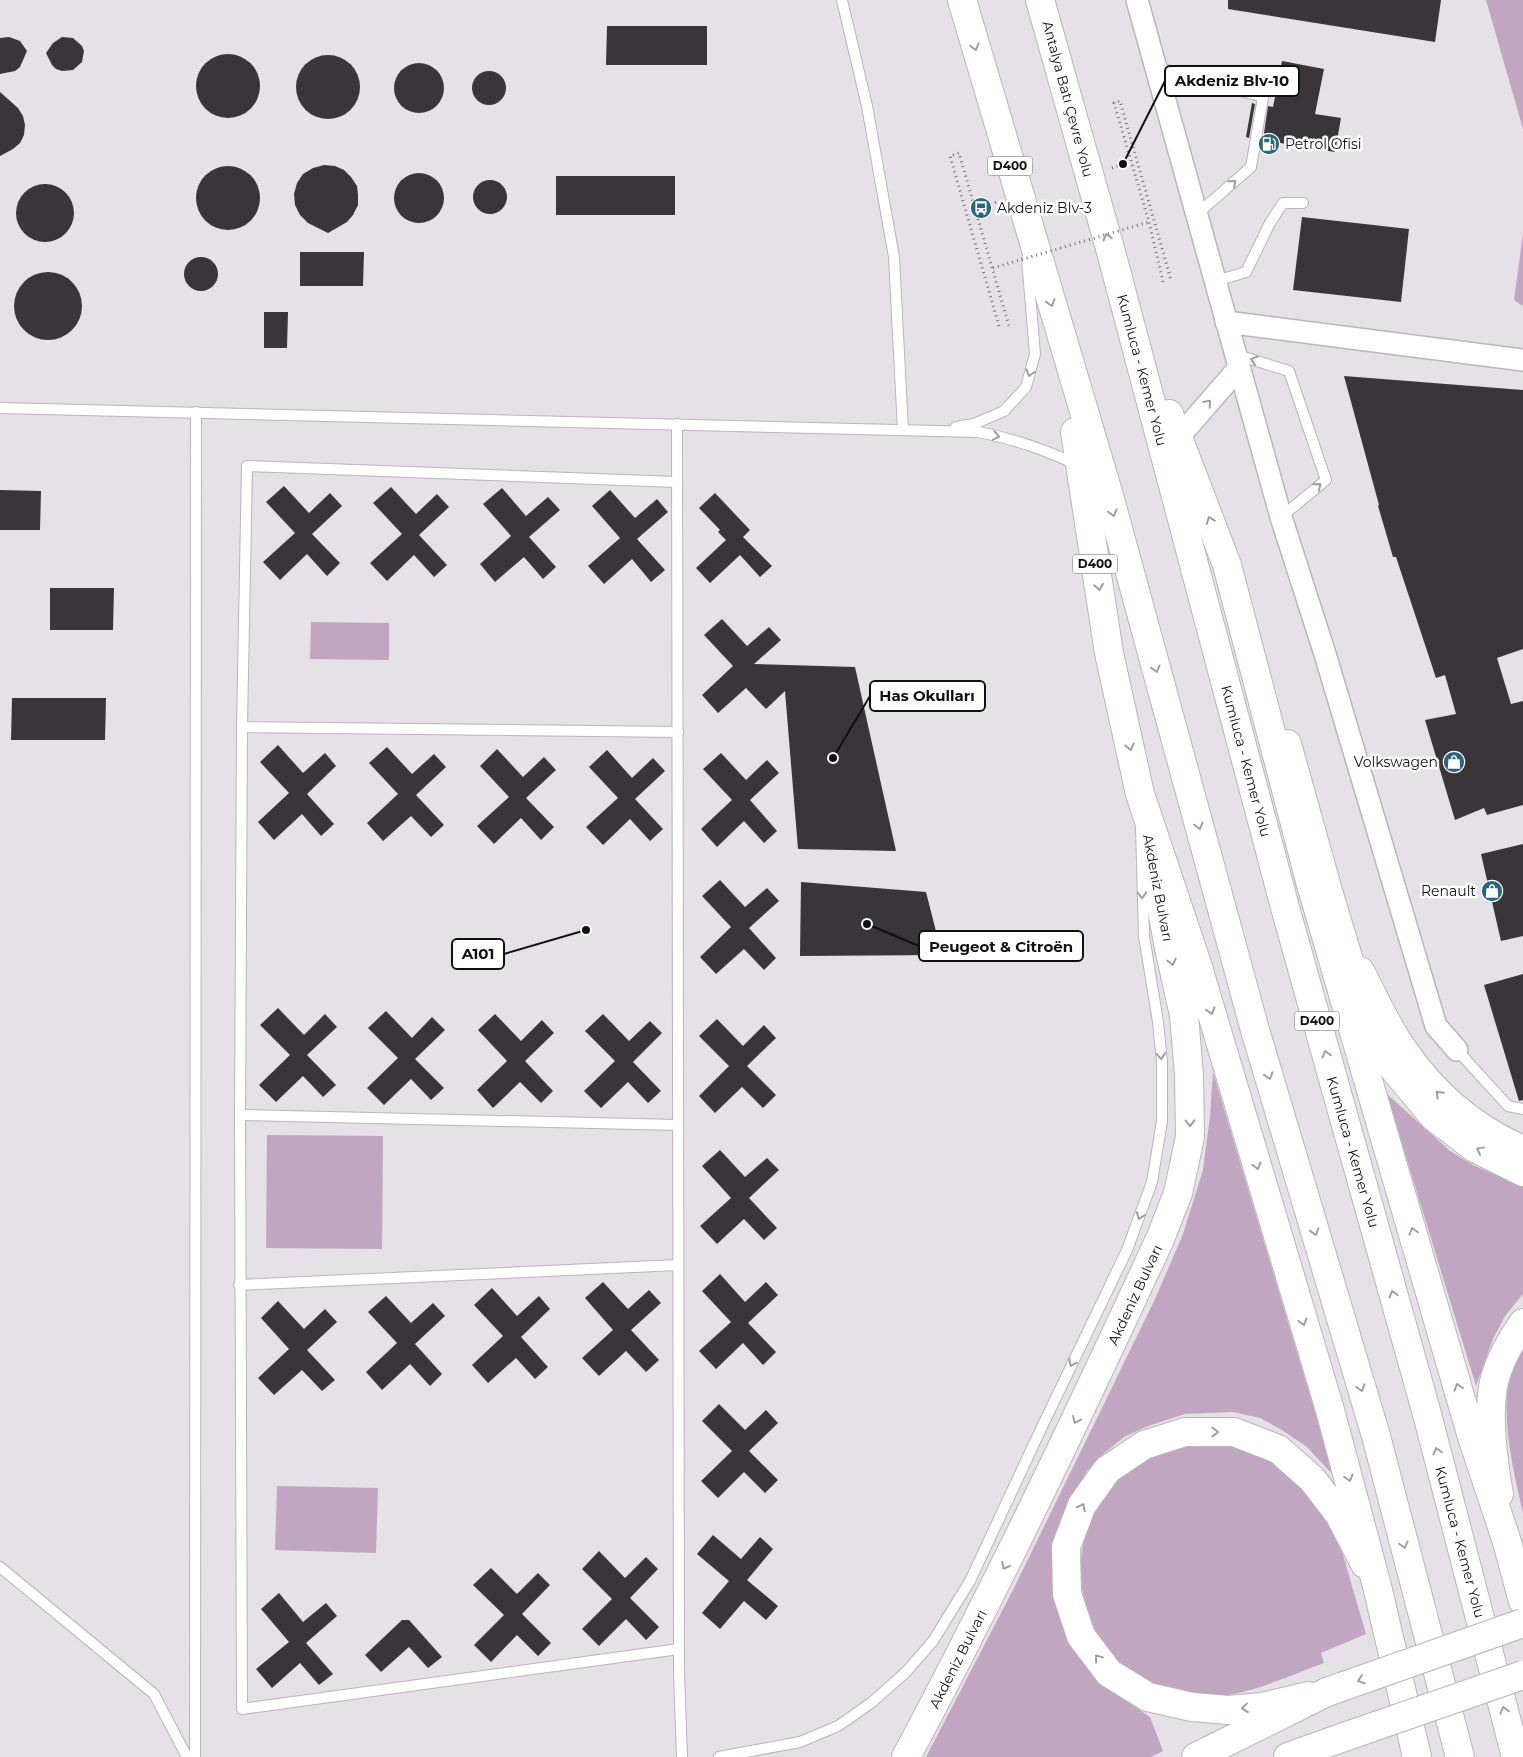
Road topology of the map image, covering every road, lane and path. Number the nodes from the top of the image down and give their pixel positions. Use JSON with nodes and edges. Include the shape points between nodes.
{"nodes":[{"id":1,"x":842,"y":0,"type":"edge"},
{"id":2,"x":962,"y":0,"type":"edge"},
{"id":3,"x":1040,"y":0,"type":"edge"},
{"id":4,"x":1137,"y":0,"type":"edge"},
{"id":5,"x":1156,"y":67,"type":"junction"},
{"id":6,"x":1021,"y":204,"type":"junction"},
{"id":7,"x":1303,"y":204,"type":"dead end"},
{"id":8,"x":1196,"y":215,"type":"junction"},
{"id":9,"x":1149,"y":222,"type":"junction"},
{"id":10,"x":993,"y":268,"type":"junction"},
{"id":11,"x":1171,"y":280,"type":"dead end"},
{"id":12,"x":1216,"y":281,"type":"junction"},
{"id":13,"x":1163,"y":282,"type":"dead end"},
{"id":14,"x":1119,"y":284,"type":"junction"},
{"id":15,"x":1226,"y":322,"type":"junction"},
{"id":16,"x":999,"y":326,"type":"dead end"},
{"id":17,"x":1009,"y":326,"type":"dead end"},
{"id":18,"x":1060,"y":332,"type":"junction"},
{"id":19,"x":1523,"y":360,"type":"edge"},
{"id":20,"x":1237,"y":362,"type":"junction"},
{"id":21,"x":0,"y":408,"type":"edge"},
{"id":22,"x":196,"y":412,"type":"junction"},
{"id":23,"x":677,"y":424,"type":"junction"},
{"id":24,"x":903,"y":430,"type":"junction"},
{"id":25,"x":930,"y":430,"type":"junction"},
{"id":26,"x":1178,"y":438,"type":"junction"},
{"id":27,"x":1080,"y":466,"type":"junction"},
{"id":28,"x":677,"y":482,"type":"junction"},
{"id":29,"x":1106,"y":486,"type":"junction"},
{"id":30,"x":1281,"y":517,"type":"junction"},
{"id":31,"x":1227,"y":565,"type":"junction"},
{"id":32,"x":242,"y":726,"type":"junction"},
{"id":33,"x":678,"y":732,"type":"junction"},
{"id":34,"x":1140,"y":794,"type":"junction"},
{"id":35,"x":1342,"y":935,"type":"junction"},
{"id":36,"x":1457,"y":1050,"type":"joint"},
{"id":37,"x":1523,"y":1109,"type":"edge"},
{"id":38,"x":240,"y":1115,"type":"junction"},
{"id":39,"x":678,"y":1125,"type":"junction"},
{"id":40,"x":1523,"y":1150,"type":"edge"},
{"id":41,"x":1523,"y":1172,"type":"edge"},
{"id":42,"x":678,"y":1265,"type":"junction"},
{"id":43,"x":240,"y":1285,"type":"junction"},
{"id":44,"x":1523,"y":1323,"type":"edge"},
{"id":45,"x":1507,"y":1542,"type":"junction"},
{"id":46,"x":0,"y":1567,"type":"edge"},
{"id":47,"x":1377,"y":1586,"type":"junction"},
{"id":48,"x":1523,"y":1601,"type":"edge"},
{"id":49,"x":1523,"y":1623,"type":"edge"},
{"id":50,"x":679,"y":1649,"type":"junction"},
{"id":51,"x":1523,"y":1674,"type":"edge"},
{"id":52,"x":1327,"y":1692,"type":"junction"},
{"id":53,"x":1347,"y":1736,"type":"junction"},
{"id":54,"x":187,"y":1757,"type":"edge"},
{"id":55,"x":195,"y":1757,"type":"edge"},
{"id":56,"x":682,"y":1757,"type":"edge"},
{"id":57,"x":719,"y":1757,"type":"edge"},
{"id":58,"x":906,"y":1757,"type":"edge"},
{"id":59,"x":1196,"y":1757,"type":"edge"},
{"id":60,"x":1288,"y":1757,"type":"edge"},
{"id":61,"x":1314,"y":1757,"type":"edge"},
{"id":62,"x":1417,"y":1757,"type":"edge"},
{"id":63,"x":1460,"y":1757,"type":"edge"},
{"id":64,"x":1516,"y":1757,"type":"edge"}],
"edges":[{"from":1,"to":24,"type":"lane","via":[[867,106],[894,256]]},
{"from":2,"to":6,"type":"main road","number":"D400","one_way":true},
{"from":14,"to":3,"type":"main road","name":"Antalya Batı Çevre Yolu","number":"D400","one_way":true},
{"from":4,"to":5,"type":"street"},
{"from":5,"to":8,"type":"street"},
{"from":8,"to":5,"type":"lane","one_way":true,"via":[[1251,167],[1262,96]]},
{"from":6,"to":18,"type":"main road","number":"D400","one_way":true},
{"from":6,"to":25,"type":"lane","one_way":true,"via":[[1036,354],[1026,387],[1004,411],[974,424]]},
{"from":7,"to":12,"type":"lane","via":[[1283,203],[1246,272]]},
{"from":8,"to":12,"type":"street"},
{"from":9,"to":10,"type":"path","bridge":true},
{"from":9,"to":11,"type":"path","via":[[1114,103],[1120,101]]},
{"from":9,"to":13,"type":"path"},
{"from":10,"to":16,"type":"path","via":[[959,153],[950,156]]},
{"from":10,"to":17,"type":"path"},
{"from":12,"to":15,"type":"street"},
{"from":14,"to":26,"type":"main road","name":"Kumluca - Kemer Yolu","number":"D400"},
{"from":64,"to":14,"type":"main road","name":"Kumluca - Kemer Yolu","number":"D400","one_way":true,"via":[[1427,1414],[1289,920]]},
{"from":15,"to":19,"type":"street"},
{"from":15,"to":20,"type":"street"},
{"from":18,"to":27,"type":"main road","number":"D400"},
{"from":18,"to":29,"type":"main road","number":"D400"},
{"from":26,"to":20,"type":"street","one_way":true},
{"from":20,"to":30,"type":"street"},
{"from":30,"to":20,"type":"lane","one_way":true,"via":[[1326,480],[1289,371]]},
{"from":21,"to":22,"type":"lane"},
{"from":22,"to":23,"type":"lane"},
{"from":22,"to":55,"type":"lane"},
{"from":23,"to":24,"type":"lane"},
{"from":23,"to":28,"type":"lane"},
{"from":24,"to":25,"type":"lane"},
{"from":25,"to":27,"type":"lane","one_way":true,"via":[[979,432],[1010,438]]},
{"from":31,"to":26,"type":"main road","name":"Kumluca - Kemer Yolu","number":"D400","one_way":true},
{"from":27,"to":29,"type":"lane"},
{"from":27,"to":34,"type":"main road","number":"D400","one_way":true,"via":[[1109,653]]},
{"from":28,"to":32,"type":"lane","via":[[247,466]]},
{"from":28,"to":33,"type":"lane"},
{"from":29,"to":63,"type":"main road","number":"D400","one_way":true,"via":[[1254,1030],[1376,1436]]},
{"from":30,"to":36,"type":"street","via":[[1436,1026]]},
{"from":31,"to":35,"type":"main road","via":[[1275,705]]},
{"from":45,"to":31,"type":"main road","name":"Kumluca - Kemer Yolu","number":"D400","one_way":true,"via":[[1472,1437],[1310,881]]},
{"from":32,"to":33,"type":"lane"},
{"from":32,"to":38,"type":"lane"},
{"from":33,"to":39,"type":"lane"},
{"from":34,"to":47,"type":"main road","number":"D400","one_way":true,"via":[[1197,964],[1330,1410]]},
{"from":34,"to":57,"type":"lane","one_way":true,"via":[[1144,936],[1162,1062],[1162,1121],[1152,1182],[1127,1250],[970,1582],[933,1642],[871,1703],[838,1726],[800,1742]]},
{"from":34,"to":58,"type":"main road","name":"Akdeniz Bulvarı","one_way":true,"via":[[1184,1015],[1190,1137],[1178,1193],[1160,1239],[1031,1515]]},
{"from":40,"to":35,"type":"main road","one_way":true,"via":[[1480,1128],[1453,1108],[1430,1084],[1402,1048]]},
{"from":41,"to":35,"type":"main road","one_way":true,"via":[[1476,1148],[1434,1118],[1394,1069],[1364,1010]]},
{"from":36,"to":37,"type":"lane","via":[[1508,1106]]},
{"from":38,"to":39,"type":"lane"},
{"from":38,"to":43,"type":"lane"},
{"from":39,"to":42,"type":"lane"},
{"from":42,"to":43,"type":"lane"},
{"from":42,"to":50,"type":"lane"},
{"from":43,"to":50,"type":"lane","via":[[242,1709]]},
{"from":44,"to":45,"type":"main road","via":[[1507,1346],[1495,1378],[1491,1408],[1493,1462]]},
{"from":45,"to":48,"type":"main road","name":"Kumluca - Kemer Yolu","number":"D400"},
{"from":46,"to":54,"type":"lane","via":[[154,1694]]},
{"from":52,"to":47,"type":"main road","one_way":true,"via":[[1229,1710],[1192,1707],[1148,1697],[1109,1673],[1081,1636],[1067,1594],[1066,1547],[1082,1505],[1106,1470],[1144,1445],[1185,1432],[1234,1432],[1278,1448],[1312,1479],[1339,1514]]},
{"from":47,"to":62,"type":"main road","number":"D400"},
{"from":49,"to":52,"type":"main road","one_way":true,"bridge":true},
{"from":50,"to":56,"type":"lane"},
{"from":51,"to":53,"type":"main road","bridge":true},
{"from":52,"to":59,"type":"main road"},
{"from":53,"to":60,"type":"main road"},
{"from":53,"to":61,"type":"main road"}]}
